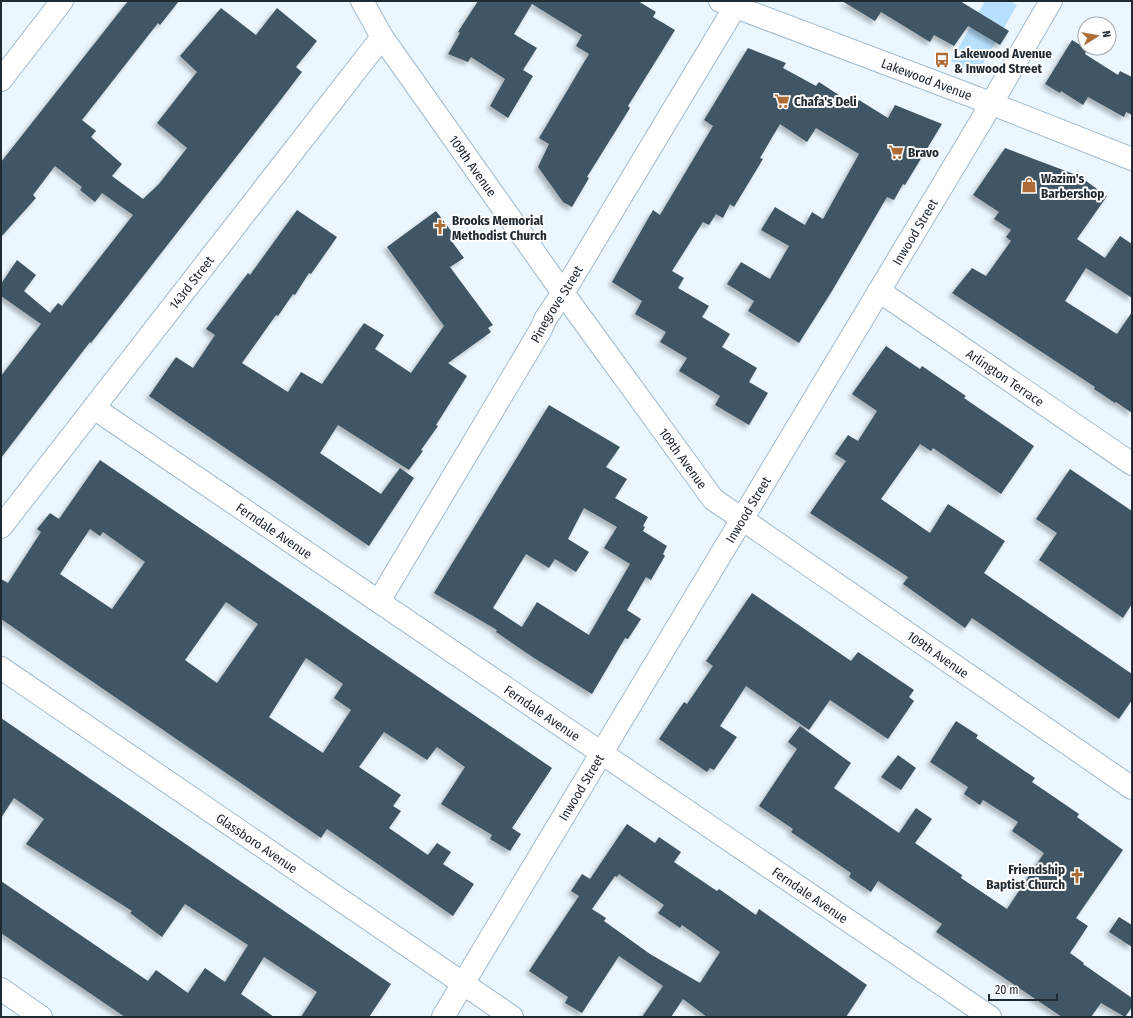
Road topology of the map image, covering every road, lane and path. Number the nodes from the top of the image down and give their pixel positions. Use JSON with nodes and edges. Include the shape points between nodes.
{"nodes":[{"id":1,"x":62,"y":1,"type":"edge"},
{"id":2,"x":362,"y":1,"type":"edge"},
{"id":3,"x":1051,"y":1,"type":"edge"},
{"id":4,"x":727,"y":4,"type":"edge"},
{"id":5,"x":382,"y":37,"type":"junction"},
{"id":6,"x":1,"y":80,"type":"edge"},
{"id":7,"x":991,"y":103,"type":"junction"},
{"id":8,"x":1132,"y":160,"type":"edge"},
{"id":9,"x":879,"y":291,"type":"junction"},
{"id":10,"x":563,"y":293,"type":"junction"},
{"id":11,"x":94,"y":408,"type":"junction"},
{"id":12,"x":1132,"y":464,"type":"edge"},
{"id":13,"x":742,"y":519,"type":"junction"},
{"id":14,"x":1,"y":527,"type":"edge"},
{"id":15,"x":379,"y":601,"type":"junction"},
{"id":16,"x":1,"y":668,"type":"edge"},
{"id":17,"x":602,"y":752,"type":"junction"},
{"id":18,"x":1132,"y":788,"type":"edge"},
{"id":19,"x":463,"y":984,"type":"junction"},
{"id":20,"x":1,"y":990,"type":"edge"},
{"id":21,"x":41,"y":1017,"type":"edge"},
{"id":22,"x":443,"y":1017,"type":"edge"},
{"id":23,"x":512,"y":1017,"type":"edge"},
{"id":24,"x":990,"y":1017,"type":"edge"}],
"edges":[{"from":1,"to":6,"type":"street"},
{"from":2,"to":5,"type":"street","name":"109th Avenue"},
{"from":3,"to":7,"type":"street","name":"Inwood Street"},
{"from":4,"to":7,"type":"street","name":"Lakewood Avenue"},
{"from":4,"to":10,"type":"street","name":"Pinegrove Street"},
{"from":5,"to":10,"type":"street","name":"109th Avenue"},
{"from":5,"to":11,"type":"street","name":"143rd Street"},
{"from":7,"to":8,"type":"street","name":"Lakewood Avenue"},
{"from":7,"to":9,"type":"street","name":"Inwood Street"},
{"from":9,"to":12,"type":"street","name":"Arlington Terrace"},
{"from":9,"to":13,"type":"street","name":"Inwood Street"},
{"from":10,"to":13,"type":"street","name":"109th Avenue","via":[[713,498]]},
{"from":10,"to":15,"type":"street","name":"Pinegrove Street"},
{"from":11,"to":14,"type":"street","name":"143rd Street"},
{"from":11,"to":15,"type":"street","name":"Ferndale Avenue"},
{"from":13,"to":17,"type":"street","name":"Inwood Street"},
{"from":13,"to":18,"type":"street","name":"109th Avenue"},
{"from":15,"to":17,"type":"street","name":"Ferndale Avenue"},
{"from":16,"to":19,"type":"street","name":"Glassboro Avenue"},
{"from":17,"to":19,"type":"street","name":"Inwood Street"},
{"from":17,"to":24,"type":"street","name":"Ferndale Avenue"},
{"from":19,"to":22,"type":"street","name":"Inwood Street"},
{"from":19,"to":23,"type":"street","name":"Glassboro Avenue"},
{"from":20,"to":21,"type":"street"}]}
